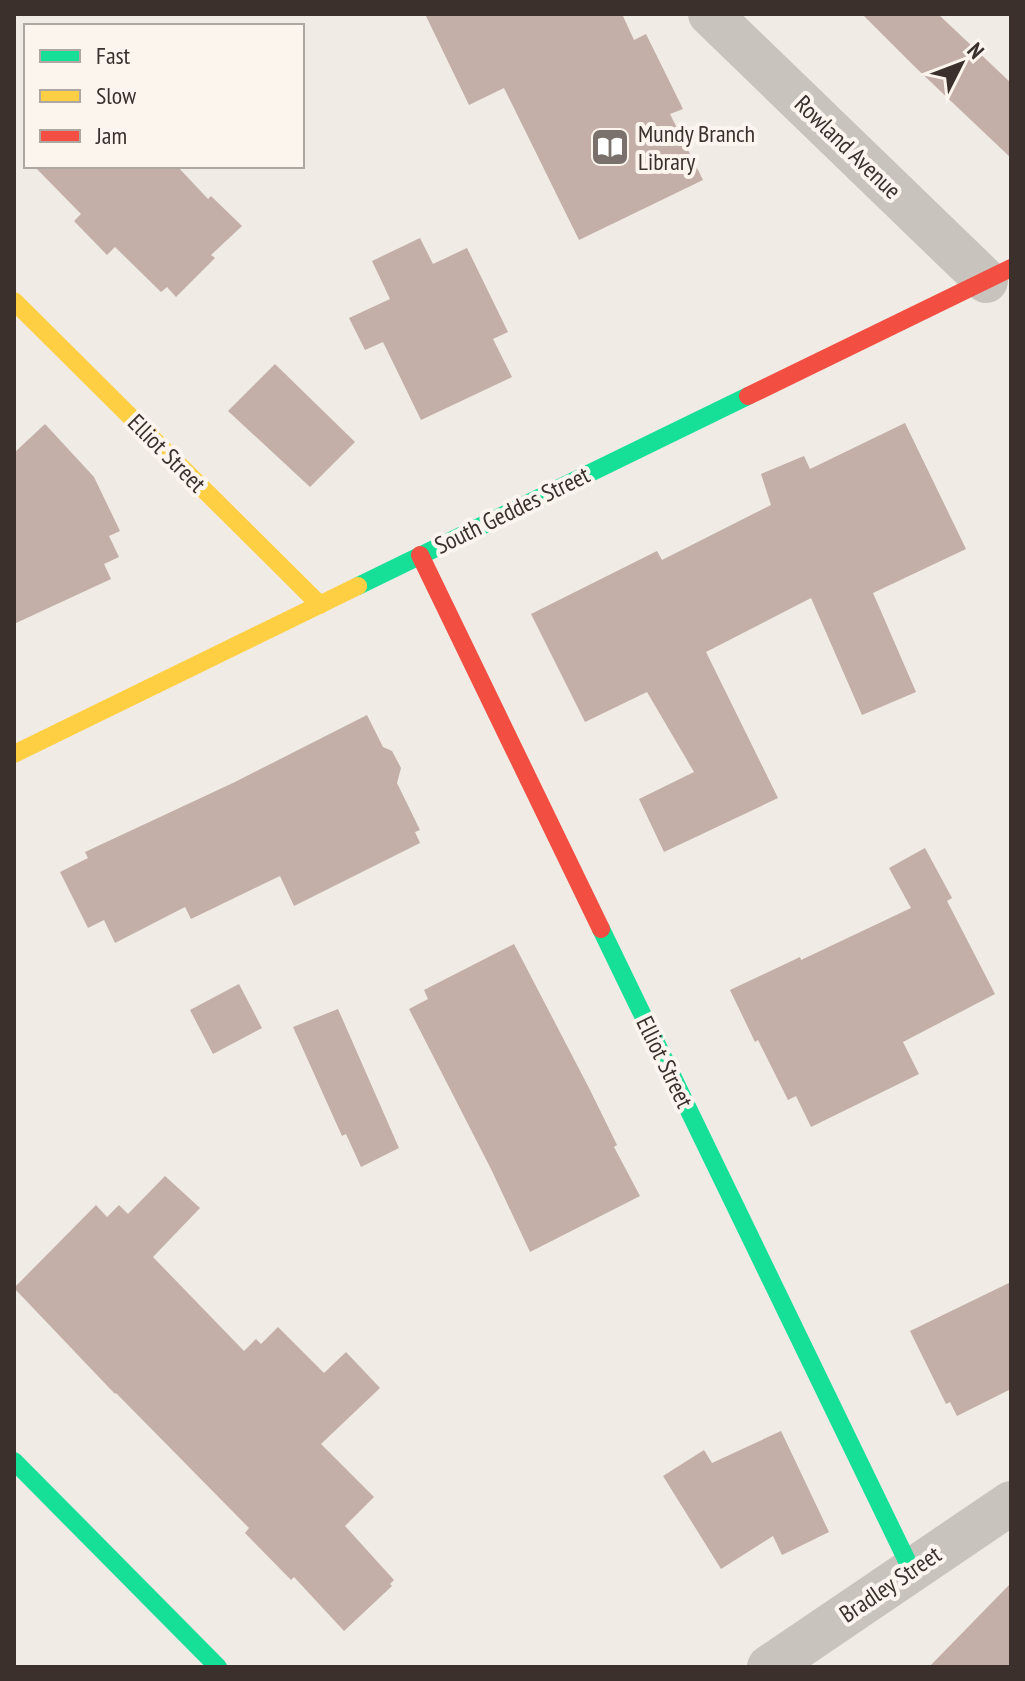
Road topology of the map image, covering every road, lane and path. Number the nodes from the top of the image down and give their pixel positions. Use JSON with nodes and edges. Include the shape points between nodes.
{"nodes":[{"id":1,"x":710,"y":14,"type":"edge"},
{"id":2,"x":998,"y":274,"type":"edge"},
{"id":3,"x":14,"y":301,"type":"edge"},
{"id":4,"x":420,"y":555,"type":"junction"},
{"id":5,"x":320,"y":605,"type":"junction"},
{"id":6,"x":14,"y":754,"type":"edge"},
{"id":7,"x":14,"y":1461,"type":"edge"},
{"id":8,"x":1011,"y":1503,"type":"edge"},
{"id":9,"x":911,"y":1569,"type":"junction"},
{"id":10,"x":218,"y":1667,"type":"edge"},
{"id":11,"x":769,"y":1667,"type":"edge"}],
"edges":[{"from":1,"to":2,"type":"street","name":"Rowland Avenue"},
{"from":2,"to":4,"type":"street","name":"South Geddes Street"},
{"from":3,"to":5,"type":"street","name":"Elliot Street"},
{"from":4,"to":5,"type":"street","name":"South Geddes Street"},
{"from":4,"to":9,"type":"street","name":"Elliot Street"},
{"from":5,"to":6,"type":"street","name":"South Geddes Street"},
{"from":7,"to":10,"type":"street"},
{"from":8,"to":9,"type":"street","name":"Bradley Street"},
{"from":9,"to":11,"type":"street","name":"Bradley Street"}]}
